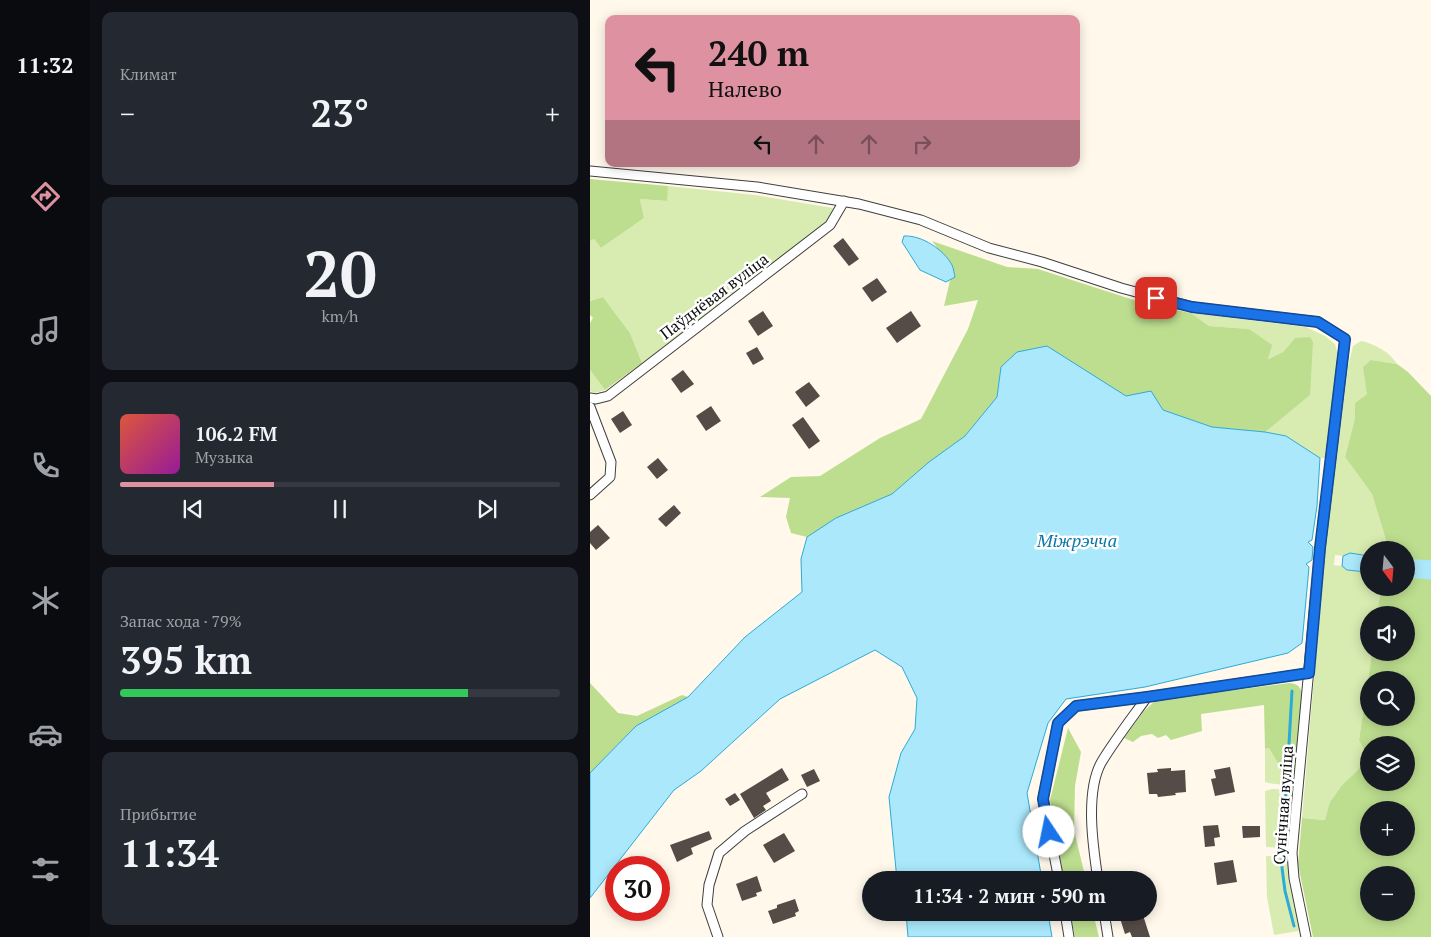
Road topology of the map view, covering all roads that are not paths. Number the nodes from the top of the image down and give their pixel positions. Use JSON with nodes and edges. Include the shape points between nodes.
{"nodes":[{"id":1,"x":590,"y":171,"type":"edge"},
{"id":2,"x":844,"y":201,"type":"junction"},
{"id":3,"x":590,"y":398,"type":"edge"},
{"id":4,"x":590,"y":407,"type":"edge"},
{"id":5,"x":590,"y":495,"type":"edge"},
{"id":6,"x":1309,"y":673,"type":"junction"},
{"id":7,"x":1147,"y":697,"type":"junction"},
{"id":8,"x":802,"y":794,"type":"dead end"},
{"id":9,"x":1057,"y":871,"type":"edge"},
{"id":10,"x":1097,"y":871,"type":"edge"},
{"id":11,"x":1067,"y":921,"type":"edge"},
{"id":12,"x":1105,"y":921,"type":"edge"},
{"id":13,"x":718,"y":937,"type":"edge"},
{"id":14,"x":1070,"y":937,"type":"edge"},
{"id":15,"x":1108,"y":937,"type":"edge"},
{"id":16,"x":1306,"y":937,"type":"edge"}],
"edges":[{"from":1,"to":2,"type":"street","via":[[758,187]]},
{"from":2,"to":3,"type":"street","name":"Паўднёвая вуліца","via":[[830,225],[768,274],[608,396]]},
{"from":2,"to":6,"type":"street","name":"Сунічная вуліца","via":[[921,220],[989,248],[1121,288],[1192,307],[1318,322],[1345,339]]},
{"from":4,"to":5,"type":"street","via":[[611,462],[610,477]]},
{"from":6,"to":7,"type":"street"},
{"from":6,"to":16,"type":"street","name":"Сунічная вуліца","via":[[1292,853]]},
{"from":7,"to":9,"type":"street","via":[[1076,706],[1058,723],[1043,799]]},
{"from":7,"to":10,"type":"street","via":[[1101,764],[1094,782],[1091,836]]},
{"from":8,"to":13,"type":"street","via":[[744,831],[719,853],[708,885],[706,905]]},
{"from":11,"to":14,"type":"street"},
{"from":12,"to":15,"type":"street"}]}
